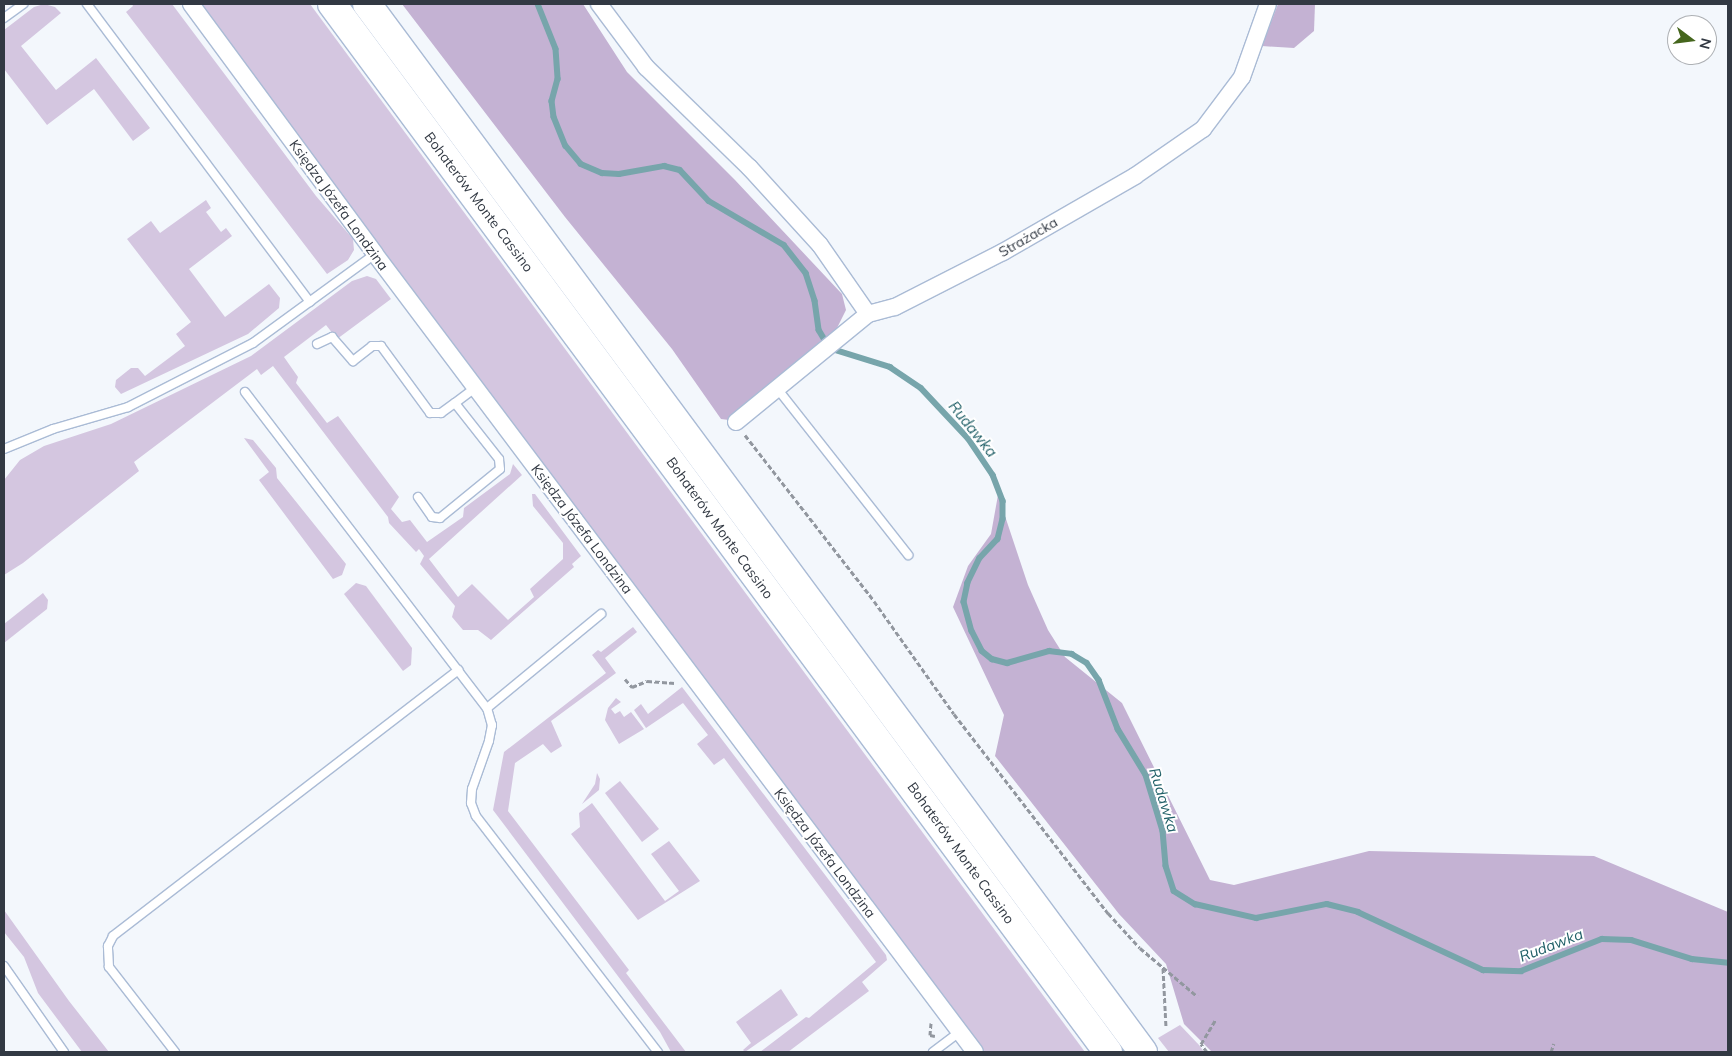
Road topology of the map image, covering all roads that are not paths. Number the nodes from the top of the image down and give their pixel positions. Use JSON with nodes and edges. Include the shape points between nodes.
{"nodes":[{"id":1,"x":23,"y":4,"type":"edge"},
{"id":2,"x":87,"y":4,"type":"edge"},
{"id":3,"x":191,"y":4,"type":"edge"},
{"id":4,"x":332,"y":4,"type":"edge"},
{"id":5,"x":367,"y":4,"type":"edge"},
{"id":6,"x":599,"y":4,"type":"edge"},
{"id":7,"x":1268,"y":4,"type":"edge"},
{"id":8,"x":4,"y":18,"type":"edge"},
{"id":9,"x":374,"y":254,"type":"junction"},
{"id":10,"x":310,"y":302,"type":"junction"},
{"id":11,"x":868,"y":314,"type":"junction"},
{"id":12,"x":317,"y":344,"type":"dead end"},
{"id":13,"x":776,"y":387,"type":"junction"},
{"id":14,"x":475,"y":388,"type":"junction"},
{"id":15,"x":245,"y":392,"type":"dead end"},
{"id":16,"x":455,"y":403,"type":"junction"},
{"id":17,"x":736,"y":422,"type":"road end"},
{"id":18,"x":4,"y":449,"type":"edge"},
{"id":19,"x":418,"y":497,"type":"dead end"},
{"id":20,"x":908,"y":555,"type":"dead end"},
{"id":21,"x":602,"y":614,"type":"dead end"},
{"id":22,"x":458,"y":670,"type":"junction"},
{"id":23,"x":487,"y":708,"type":"junction"},
{"id":24,"x":4,"y":966,"type":"edge"},
{"id":25,"x":960,"y":1032,"type":"junction"},
{"id":26,"x":64,"y":1052,"type":"edge"},
{"id":27,"x":175,"y":1052,"type":"edge"},
{"id":28,"x":658,"y":1052,"type":"edge"},
{"id":29,"x":933,"y":1052,"type":"edge"},
{"id":30,"x":975,"y":1052,"type":"edge"},
{"id":31,"x":1108,"y":1052,"type":"edge"},
{"id":32,"x":1142,"y":1052,"type":"edge"}],
"edges":[{"from":1,"to":8,"type":"lane"},
{"from":2,"to":10,"type":"lane"},
{"from":3,"to":9,"type":"street","name":"Księdza Józefa Londzina"},
{"from":4,"to":31,"type":"highway","name":"Bohaterów Monte Cassino"},
{"from":5,"to":32,"type":"highway","name":"Bohaterów Monte Cassino"},
{"from":6,"to":11,"type":"street","via":[[646,67],[749,168],[820,245]]},
{"from":7,"to":11,"type":"street","name":"Strażacka","via":[[1242,77],[1203,129],[1135,176],[1004,252],[894,307]]},
{"from":9,"to":10,"type":"lane"},
{"from":9,"to":14,"type":"street","name":"Księdza Józefa Londzina"},
{"from":10,"to":18,"type":"lane","via":[[253,343],[128,406],[53,429]]},
{"from":11,"to":13,"type":"street","name":"Strażacka"},
{"from":12,"to":16,"type":"lane","via":[[332,336],[353,361],[372,346],[381,346],[430,413],[440,413]]},
{"from":13,"to":17,"type":"street","name":"Strażacka"},
{"from":13,"to":20,"type":"lane"},
{"from":14,"to":16,"type":"lane"},
{"from":14,"to":25,"type":"street","name":"Księdza Józefa Londzina"},
{"from":15,"to":22,"type":"lane"},
{"from":16,"to":19,"type":"lane","via":[[499,460],[500,469],[440,518],[432,517]]},
{"from":21,"to":23,"type":"lane"},
{"from":22,"to":23,"type":"lane"},
{"from":22,"to":27,"type":"lane","via":[[112,936],[108,946],[109,967]]},
{"from":23,"to":28,"type":"lane","via":[[492,726],[472,790],[471,803],[476,816]]},
{"from":24,"to":26,"type":"lane"},
{"from":25,"to":29,"type":"lane"},
{"from":25,"to":30,"type":"street","name":"Księdza Józefa Londzina"}]}
